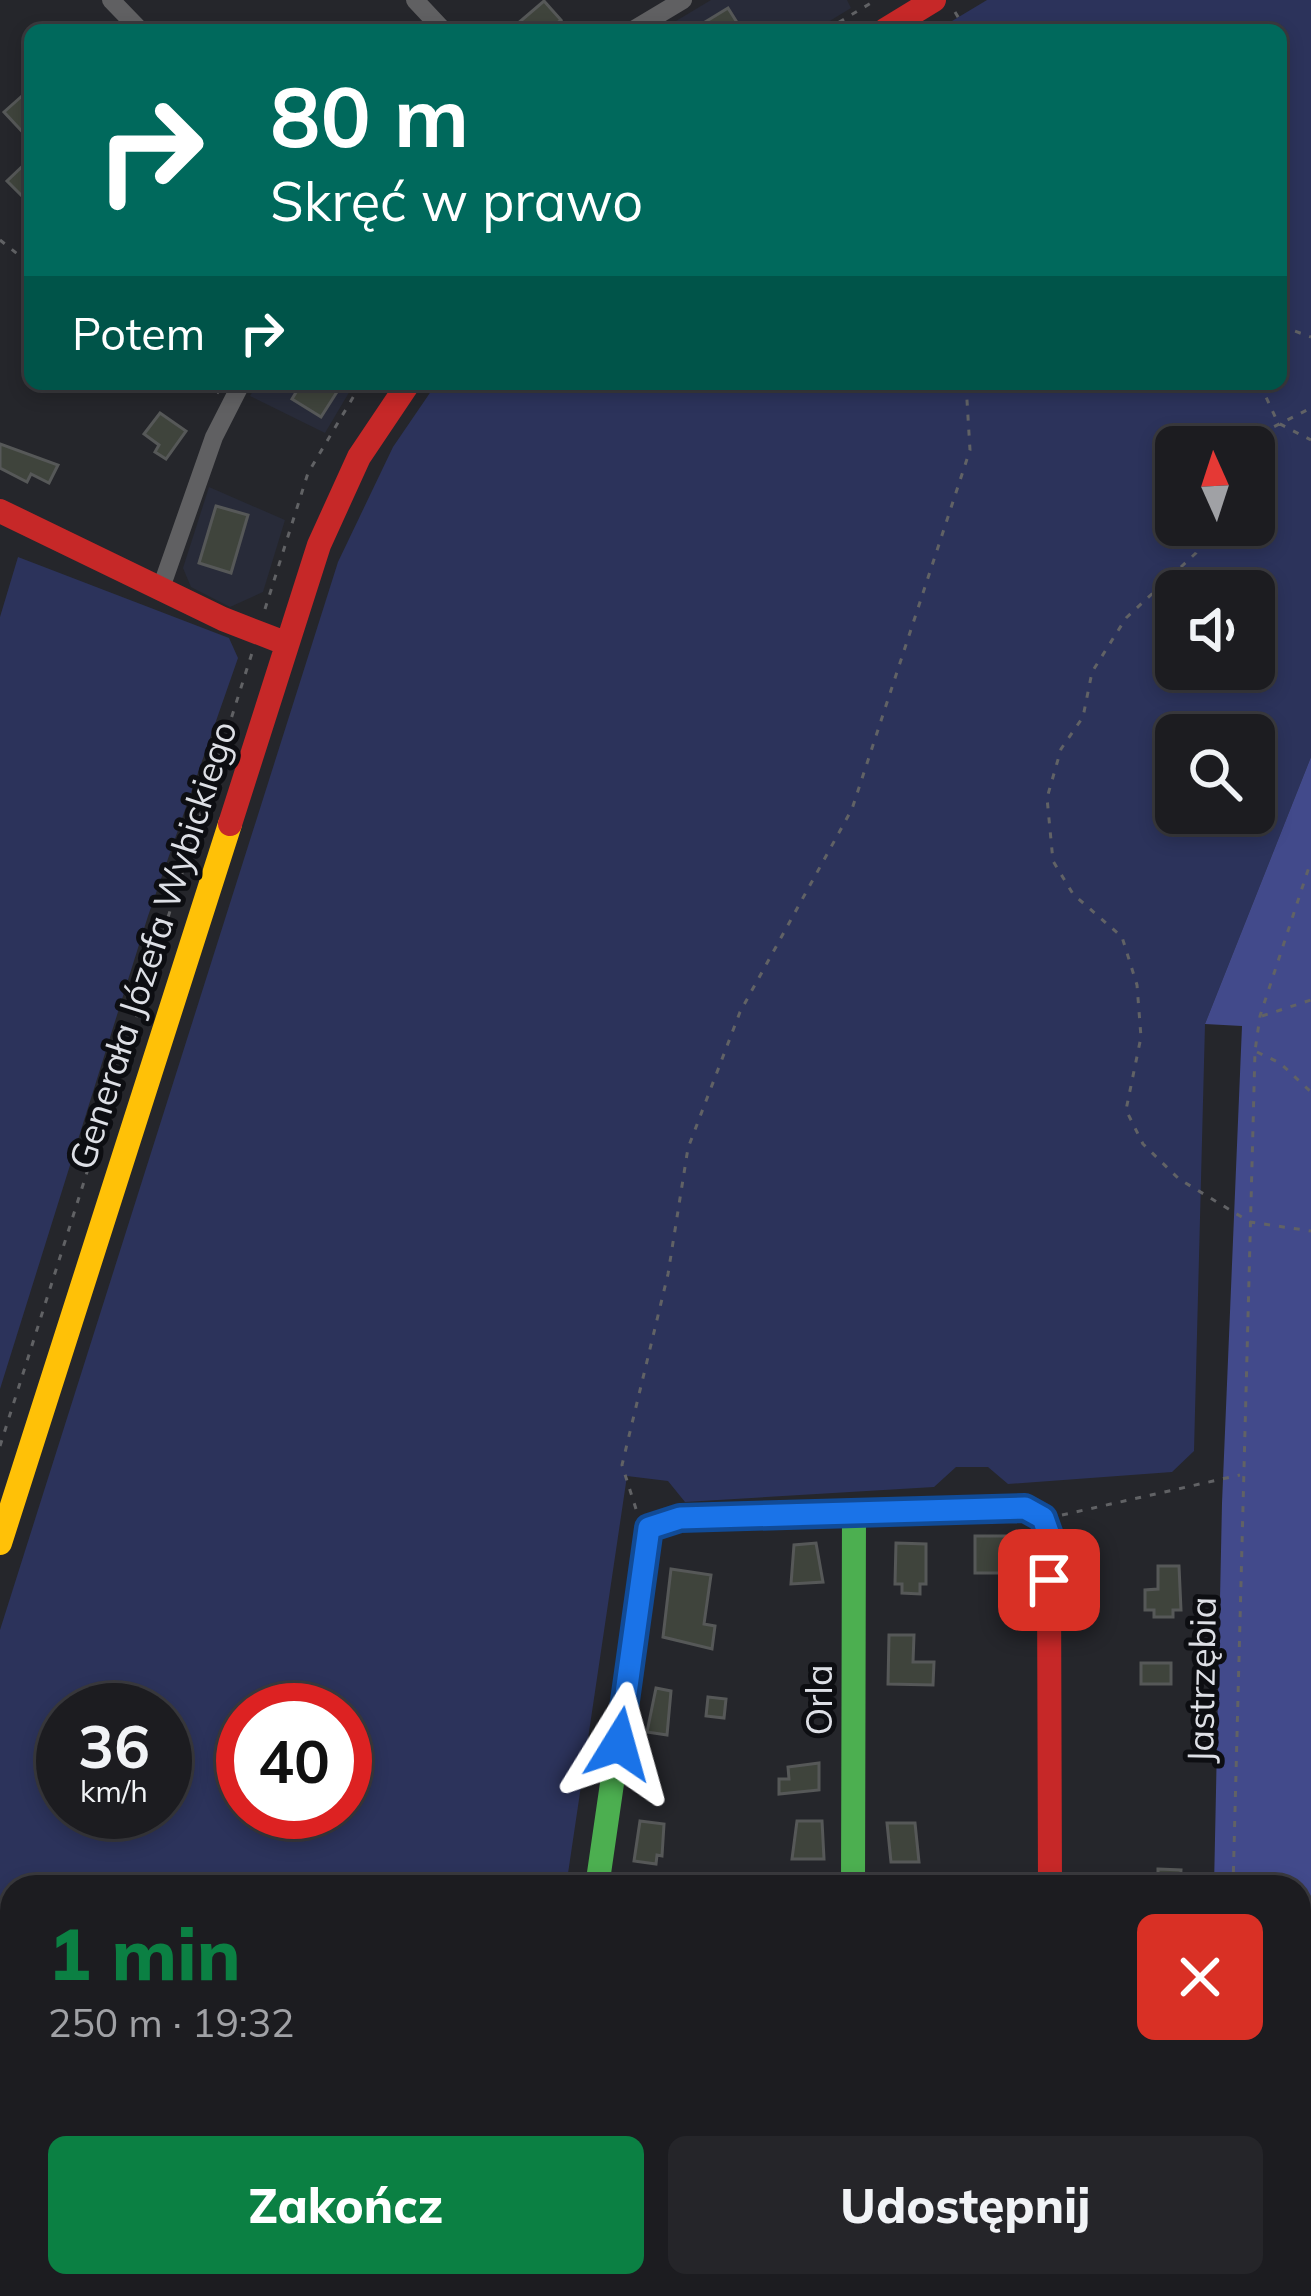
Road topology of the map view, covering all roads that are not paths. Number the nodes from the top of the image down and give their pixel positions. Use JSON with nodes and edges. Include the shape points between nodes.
{"nodes":[{"id":1,"x":111,"y":0,"type":"edge"},
{"id":2,"x":415,"y":0,"type":"edge"},
{"id":3,"x":683,"y":0,"type":"edge"},
{"id":4,"x":934,"y":0,"type":"edge"},
{"id":5,"x":134,"y":24,"type":"edge"},
{"id":6,"x":437,"y":24,"type":"edge"},
{"id":7,"x":643,"y":24,"type":"edge"},
{"id":8,"x":895,"y":24,"type":"edge"},
{"id":9,"x":238,"y":390,"type":"edge"},
{"id":10,"x":404,"y":390,"type":"edge"},
{"id":11,"x":0,"y":511,"type":"edge"},
{"id":12,"x":161,"y":588,"type":"junction"},
{"id":13,"x":285,"y":643,"type":"junction"},
{"id":14,"x":854,"y":1513,"type":"junction"},
{"id":15,"x":0,"y":1544,"type":"edge"},
{"id":16,"x":599,"y":1875,"type":"edge"},
{"id":17,"x":853,"y":1875,"type":"edge"},
{"id":18,"x":1050,"y":1875,"type":"edge"}],
"edges":[{"from":1,"to":5,"type":"street"},
{"from":2,"to":6,"type":"street"},
{"from":3,"to":7,"type":"street"},
{"from":4,"to":8,"type":"street"},
{"from":9,"to":12,"type":"street"},
{"from":10,"to":13,"type":"street","name":"Generała Józefa Wybickiego","via":[[343,486]]},
{"from":11,"to":12,"type":"street"},
{"from":12,"to":13,"type":"street"},
{"from":13,"to":15,"type":"street","name":"Generała Józefa Wybickiego"},
{"from":14,"to":16,"type":"street","via":[[680,1518],[649,1528]]},
{"from":14,"to":17,"type":"street","name":"Orla"},
{"from":14,"to":18,"type":"street","via":[[1005,1507],[1043,1518]]}]}
